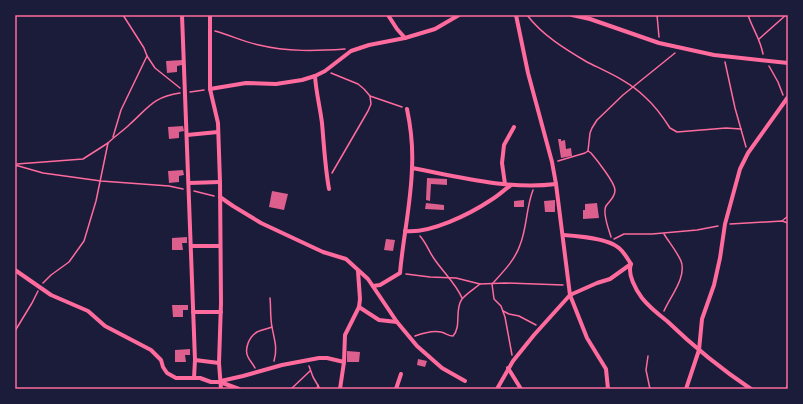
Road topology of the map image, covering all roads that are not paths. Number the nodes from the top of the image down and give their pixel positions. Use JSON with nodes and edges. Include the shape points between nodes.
{"nodes":[{"id":1,"x":182,"y":15,"type":"edge"},
{"id":2,"x":210,"y":15,"type":"edge"},
{"id":3,"x":388,"y":15,"type":"edge"},
{"id":4,"x":459,"y":15,"type":"edge"},
{"id":5,"x":516,"y":15,"type":"edge"},
{"id":6,"x":572,"y":15,"type":"edge"},
{"id":7,"x":405,"y":38,"type":"junction"},
{"id":8,"x":788,"y":63,"type":"edge"},
{"id":9,"x":315,"y":76,"type":"junction"},
{"id":10,"x":210,"y":90,"type":"junction"},
{"id":11,"x":786,"y":98,"type":"edge"},
{"id":12,"x":407,"y":109,"type":"road end"},
{"id":13,"x":514,"y":127,"type":"dead end"},
{"id":14,"x":218,"y":132,"type":"junction"},
{"id":15,"x":187,"y":135,"type":"junction"},
{"id":16,"x":412,"y":168,"type":"junction"},
{"id":17,"x":220,"y":182,"type":"junction"},
{"id":18,"x":189,"y":183,"type":"junction"},
{"id":19,"x":505,"y":184,"type":"junction"},
{"id":20,"x":556,"y":184,"type":"junction"},
{"id":21,"x":511,"y":185,"type":"junction"},
{"id":22,"x":329,"y":189,"type":"dead end"},
{"id":23,"x":220,"y":197,"type":"junction"},
{"id":24,"x":405,"y":231,"type":"junction"},
{"id":25,"x":563,"y":235,"type":"junction"},
{"id":26,"x":191,"y":246,"type":"junction"},
{"id":27,"x":220,"y":246,"type":"junction"},
{"id":28,"x":631,"y":264,"type":"junction"},
{"id":29,"x":15,"y":270,"type":"edge"},
{"id":30,"x":358,"y":271,"type":"junction"},
{"id":31,"x":373,"y":286,"type":"junction"},
{"id":32,"x":570,"y":295,"type":"junction"},
{"id":33,"x":359,"y":307,"type":"junction"},
{"id":34,"x":193,"y":312,"type":"junction"},
{"id":35,"x":221,"y":312,"type":"junction"},
{"id":36,"x":397,"y":322,"type":"junction"},
{"id":37,"x":699,"y":350,"type":"junction"},
{"id":38,"x":195,"y":360,"type":"junction"},
{"id":39,"x":344,"y":362,"type":"junction"},
{"id":40,"x":218,"y":363,"type":"junction"},
{"id":41,"x":508,"y":368,"type":"junction"},
{"id":42,"x":401,"y":374,"type":"dead end"},
{"id":43,"x":194,"y":378,"type":"junction"},
{"id":44,"x":465,"y":381,"type":"dead end"},
{"id":45,"x":220,"y":382,"type":"junction"},
{"id":46,"x":221,"y":389,"type":"edge"},
{"id":47,"x":239,"y":389,"type":"edge"},
{"id":48,"x":340,"y":389,"type":"edge"},
{"id":49,"x":396,"y":389,"type":"edge"},
{"id":50,"x":497,"y":389,"type":"edge"},
{"id":51,"x":521,"y":389,"type":"edge"},
{"id":52,"x":608,"y":389,"type":"edge"},
{"id":53,"x":686,"y":389,"type":"edge"},
{"id":54,"x":751,"y":389,"type":"edge"}],
"edges":[{"from":1,"to":15,"type":"street"},
{"from":2,"to":10,"type":"street"},
{"from":3,"to":7,"type":"street"},
{"from":4,"to":7,"type":"street","via":[[435,30]]},
{"from":5,"to":20,"type":"street"},
{"from":6,"to":8,"type":"street","via":[[659,43],[714,55]]},
{"from":7,"to":9,"type":"street","via":[[351,51]]},
{"from":9,"to":10,"type":"street","via":[[276,84],[246,83]]},
{"from":9,"to":22,"type":"street"},
{"from":10,"to":14,"type":"street"},
{"from":11,"to":37,"type":"street","via":[[740,169],[725,224],[714,285],[702,319]]},
{"from":12,"to":16,"type":"street"},
{"from":13,"to":19,"type":"street","via":[[504,145],[502,163]]},
{"from":14,"to":15,"type":"street"},
{"from":14,"to":17,"type":"street"},
{"from":15,"to":18,"type":"street"},
{"from":16,"to":19,"type":"street"},
{"from":16,"to":24,"type":"street"},
{"from":17,"to":18,"type":"street"},
{"from":17,"to":23,"type":"street"},
{"from":18,"to":26,"type":"street"},
{"from":19,"to":21,"type":"street"},
{"from":20,"to":21,"type":"street"},
{"from":20,"to":25,"type":"street"},
{"from":21,"to":24,"type":"street","via":[[493,199],[440,226],[417,232]]},
{"from":23,"to":27,"type":"street"},
{"from":23,"to":30,"type":"street","via":[[261,223],[323,252],[346,259]]},
{"from":24,"to":31,"type":"street","via":[[400,273],[380,285]]},
{"from":25,"to":28,"type":"street","via":[[611,244],[622,251]]},
{"from":25,"to":32,"type":"street"},
{"from":26,"to":27,"type":"street"},
{"from":26,"to":34,"type":"street"},
{"from":27,"to":35,"type":"street"},
{"from":28,"to":32,"type":"street","via":[[610,279]]},
{"from":28,"to":37,"type":"street","via":[[636,288],[649,306]]},
{"from":29,"to":43,"type":"street","via":[[39,288],[88,311],[106,326],[151,350],[161,360],[167,373],[176,378]]},
{"from":30,"to":31,"type":"street"},
{"from":30,"to":33,"type":"street"},
{"from":31,"to":36,"type":"street"},
{"from":32,"to":41,"type":"street"},
{"from":32,"to":52,"type":"street","via":[[587,338],[606,369]]},
{"from":33,"to":36,"type":"street","via":[[379,320]]},
{"from":33,"to":39,"type":"street","via":[[344,335]]},
{"from":34,"to":35,"type":"street"},
{"from":34,"to":38,"type":"street"},
{"from":35,"to":40,"type":"street"},
{"from":36,"to":44,"type":"street","via":[[433,361]]},
{"from":37,"to":53,"type":"street"},
{"from":37,"to":54,"type":"street"},
{"from":38,"to":40,"type":"street"},
{"from":38,"to":43,"type":"street"},
{"from":39,"to":45,"type":"street","via":[[327,358],[308,360]]},
{"from":39,"to":48,"type":"street"},
{"from":40,"to":45,"type":"street"},
{"from":41,"to":50,"type":"street"},
{"from":41,"to":51,"type":"street"},
{"from":42,"to":49,"type":"street"},
{"from":43,"to":45,"type":"street"},
{"from":45,"to":46,"type":"street"},
{"from":45,"to":47,"type":"street"}]}
